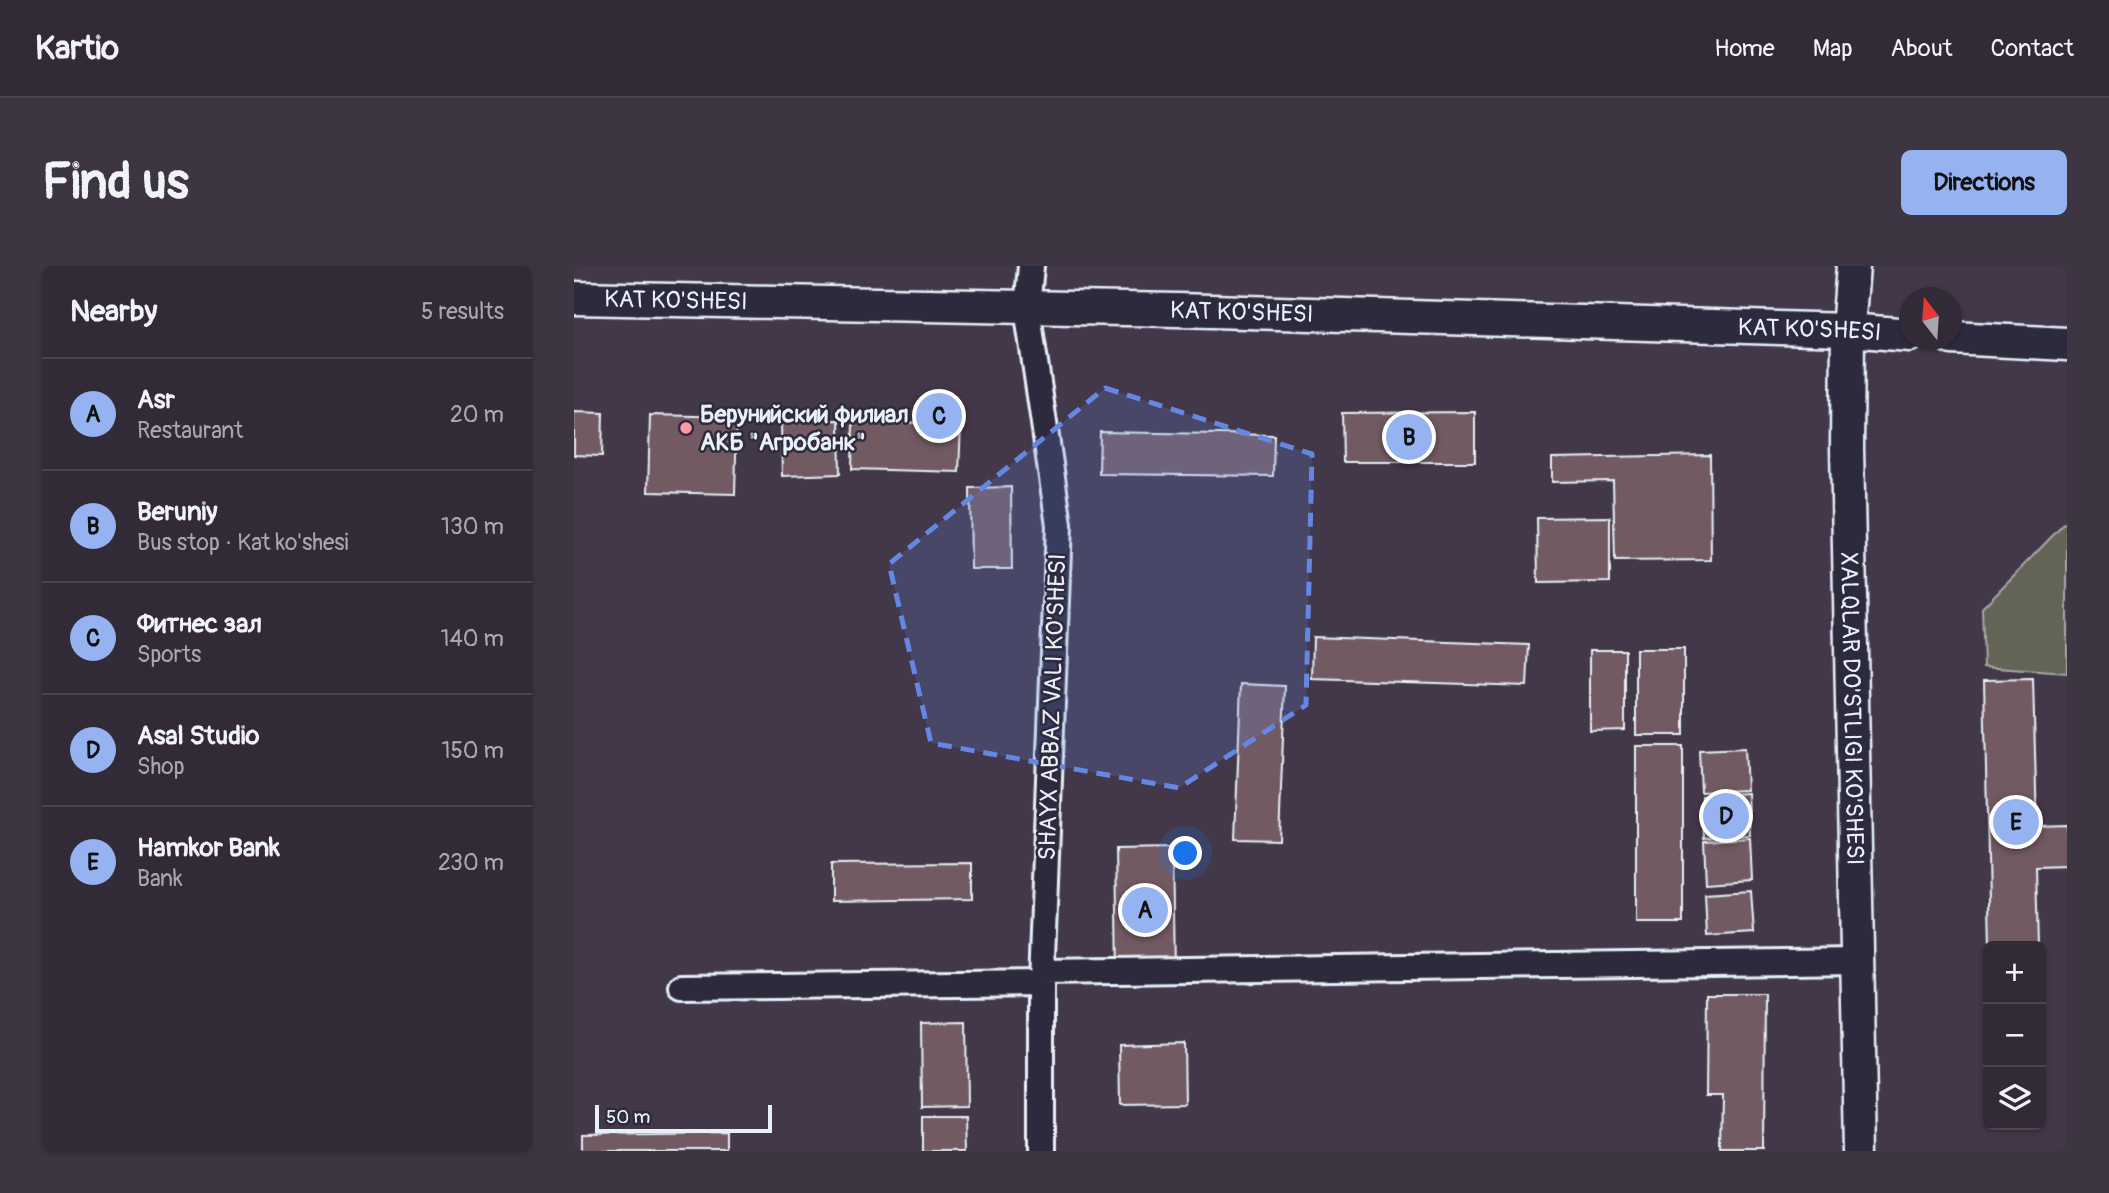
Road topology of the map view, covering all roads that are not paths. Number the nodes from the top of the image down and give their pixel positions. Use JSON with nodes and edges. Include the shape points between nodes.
{"nodes":[{"id":1,"x":1031,"y":266,"type":"edge"},
{"id":2,"x":1853,"y":266,"type":"edge"},
{"id":3,"x":574,"y":298,"type":"edge"},
{"id":4,"x":1027,"y":308,"type":"junction"},
{"id":5,"x":1848,"y":330,"type":"junction"},
{"id":6,"x":1899,"y":334,"type":"edge"},
{"id":7,"x":1962,"y":339,"type":"edge"},
{"id":8,"x":2067,"y":344,"type":"edge"},
{"id":9,"x":1857,"y":961,"type":"junction"},
{"id":10,"x":1042,"y":978,"type":"junction"},
{"id":11,"x":682,"y":987,"type":"dead end"},
{"id":12,"x":1041,"y":1151,"type":"edge"},
{"id":13,"x":1861,"y":1151,"type":"edge"}],
"edges":[{"from":1,"to":4,"type":"street","name":"SHAYX ABBAZ VALI KO'SHESI"},
{"from":2,"to":5,"type":"street","name":"XALQLAR DO'STLIGI KO'SHESI"},
{"from":3,"to":4,"type":"street","name":"KAT KO'SHESI"},
{"from":4,"to":5,"type":"street","name":"KAT KO'SHESI"},
{"from":4,"to":10,"type":"street","name":"SHAYX ABBAZ VALI KO'SHESI","via":[[1059,524]]},
{"from":5,"to":6,"type":"street","name":"KAT KO'SHESI"},
{"from":5,"to":9,"type":"street","name":"XALQLAR DO'STLIGI KO'SHESI"},
{"from":7,"to":8,"type":"street"},
{"from":9,"to":10,"type":"street"},
{"from":9,"to":13,"type":"street","name":"XALQLAR DO'STLIGI KO'SHESI"},
{"from":10,"to":11,"type":"street"},
{"from":10,"to":12,"type":"street","name":"SHAYX ABBAZ VALI KO'SHESI"}]}
